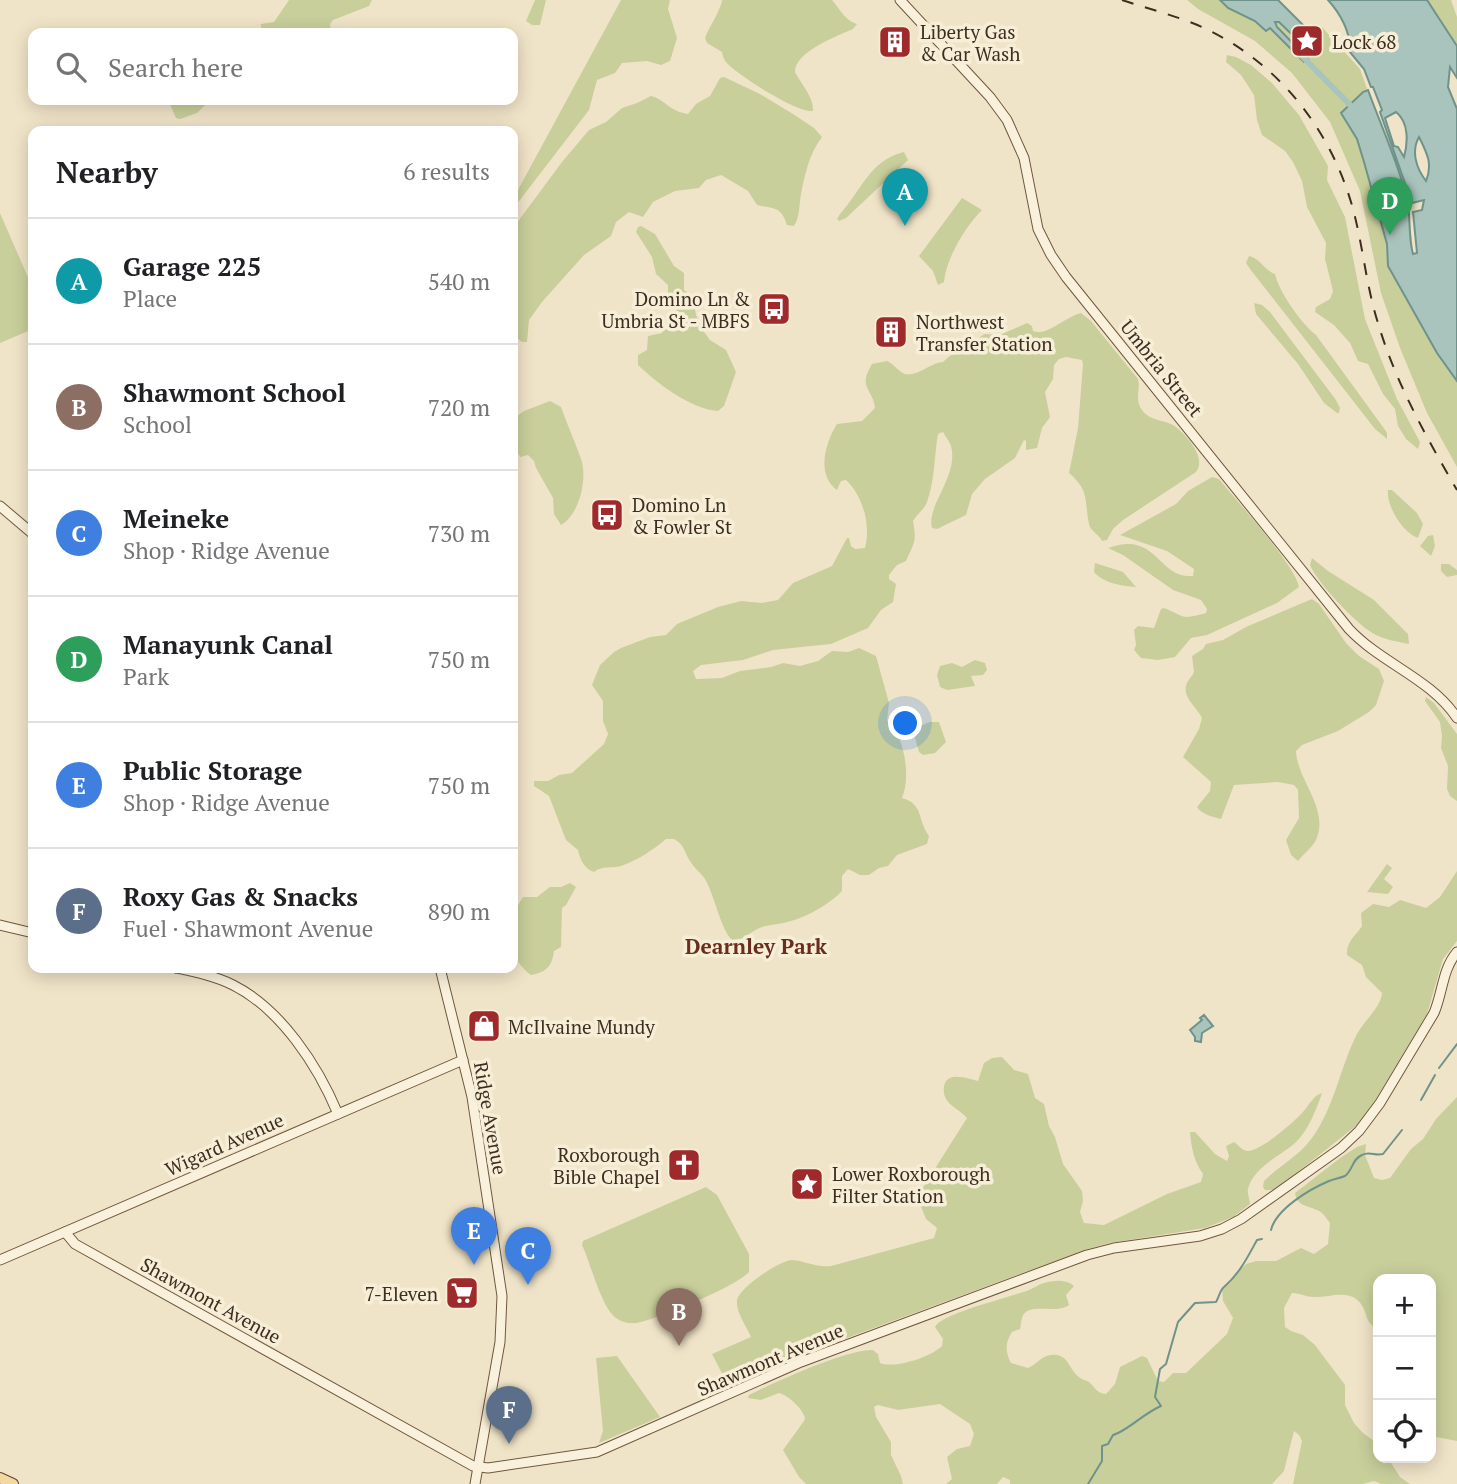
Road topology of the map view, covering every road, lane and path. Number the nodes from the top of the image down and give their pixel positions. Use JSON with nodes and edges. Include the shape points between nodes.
{"nodes":[{"id":1,"x":900,"y":0,"type":"edge"},
{"id":2,"x":0,"y":506,"type":"edge"},
{"id":3,"x":28,"y":530,"type":"edge"},
{"id":4,"x":1457,"y":718,"type":"edge"},
{"id":5,"x":0,"y":925,"type":"edge"},
{"id":6,"x":28,"y":932,"type":"edge"},
{"id":7,"x":1457,"y":952,"type":"edge"},
{"id":8,"x":194,"y":973,"type":"edge"},
{"id":9,"x":441,"y":973,"type":"edge"},
{"id":10,"x":463,"y":1060,"type":"junction"},
{"id":11,"x":338,"y":1114,"type":"junction"},
{"id":12,"x":65,"y":1232,"type":"junction"},
{"id":13,"x":0,"y":1260,"type":"edge"},
{"id":14,"x":478,"y":1468,"type":"junction"},
{"id":15,"x":0,"y":1478,"type":"edge"},
{"id":16,"x":13,"y":1484,"type":"edge"},
{"id":17,"x":475,"y":1484,"type":"edge"}],
"edges":[{"from":1,"to":4,"type":"main road","name":"Umbria Street","via":[[1007,120],[1024,158],[1038,229],[1066,277],[1349,629],[1378,655],[1435,692]]},
{"from":2,"to":3,"type":"main road"},
{"from":5,"to":6,"type":"main road"},
{"from":7,"to":14,"type":"main road","name":"Shawmont Avenue","via":[[1446,968],[1439,1002],[1428,1024],[1359,1131],[1230,1226],[1200,1236],[1087,1255],[801,1362],[597,1452]]},
{"from":8,"to":11,"type":"main road","via":[[225,982],[255,1000],[289,1033],[323,1081]]},
{"from":9,"to":10,"type":"main road","name":"Ridge Avenue"},
{"from":10,"to":11,"type":"main road","name":"Wigard Avenue"},
{"from":10,"to":14,"type":"main road","name":"Ridge Avenue","via":[[502,1299],[500,1342]]},
{"from":11,"to":12,"type":"main road","name":"Wigard Avenue"},
{"from":12,"to":13,"type":"main road","name":"Wigard Avenue"},
{"from":12,"to":14,"type":"main road","name":"Shawmont Avenue","via":[[75,1244]]},
{"from":14,"to":17,"type":"main road","name":"Ridge Avenue"},
{"from":15,"to":16,"type":"main road"}]}
